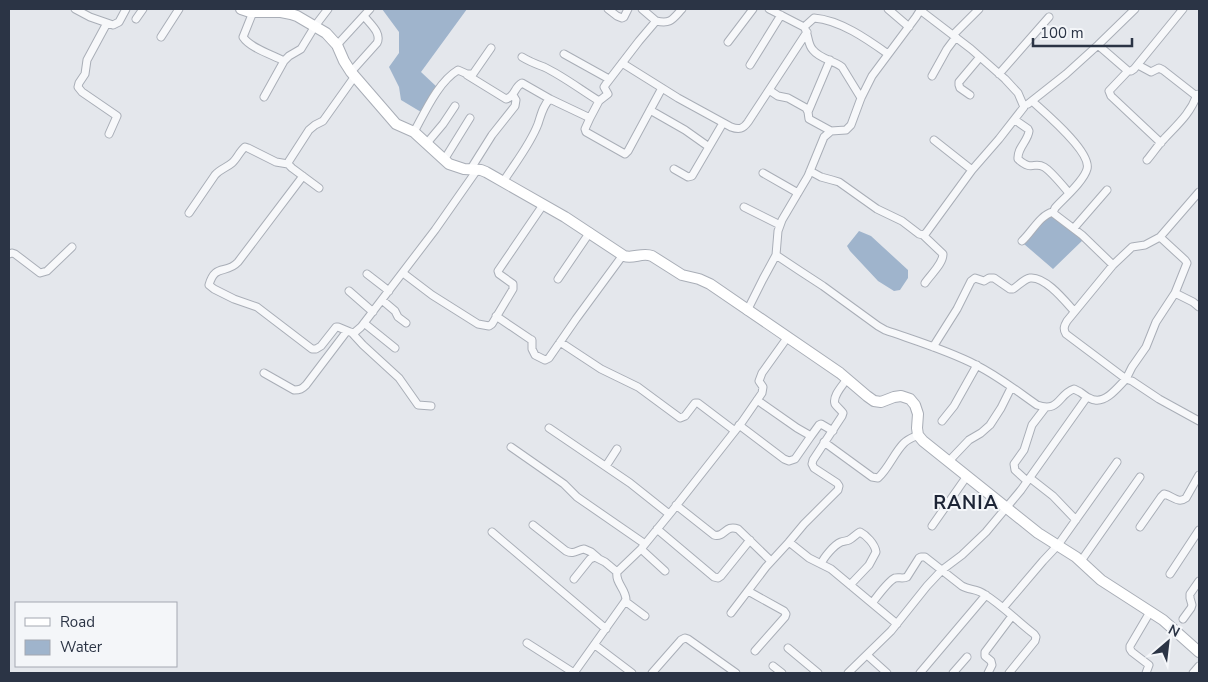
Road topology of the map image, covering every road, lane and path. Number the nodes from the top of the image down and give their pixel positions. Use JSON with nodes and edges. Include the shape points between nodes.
{"nodes":[{"id":1,"x":75,"y":9,"type":"edge"},
{"id":2,"x":126,"y":9,"type":"edge"},
{"id":3,"x":143,"y":9,"type":"edge"},
{"id":4,"x":179,"y":9,"type":"edge"},
{"id":5,"x":241,"y":9,"type":"edge"},
{"id":6,"x":328,"y":9,"type":"edge"},
{"id":7,"x":370,"y":9,"type":"edge"},
{"id":8,"x":608,"y":9,"type":"edge"},
{"id":9,"x":628,"y":9,"type":"edge"},
{"id":10,"x":642,"y":9,"type":"edge"},
{"id":11,"x":682,"y":9,"type":"edge"},
{"id":12,"x":753,"y":9,"type":"edge"},
{"id":13,"x":769,"y":9,"type":"edge"},
{"id":14,"x":888,"y":9,"type":"edge"},
{"id":15,"x":920,"y":9,"type":"edge"},
{"id":16,"x":979,"y":9,"type":"edge"},
{"id":17,"x":1135,"y":9,"type":"edge"},
{"id":18,"x":1183,"y":9,"type":"edge"},
{"id":19,"x":253,"y":12,"type":"junction"},
{"id":20,"x":781,"y":15,"type":"junction"},
{"id":21,"x":364,"y":16,"type":"junction"},
{"id":22,"x":1050,"y":16,"type":"dead end"},
{"id":23,"x":136,"y":19,"type":"dead end"},
{"id":24,"x":656,"y":21,"type":"junction"},
{"id":25,"x":107,"y":23,"type":"junction"},
{"id":26,"x":315,"y":26,"type":"junction"},
{"id":27,"x":909,"y":27,"type":"junction"},
{"id":28,"x":806,"y":30,"type":"junction"},
{"id":29,"x":161,"y":36,"type":"dead end"},
{"id":30,"x":955,"y":36,"type":"junction"},
{"id":31,"x":728,"y":42,"type":"dead end"},
{"id":32,"x":337,"y":45,"type":"junction"},
{"id":33,"x":1098,"y":45,"type":"junction"},
{"id":34,"x":491,"y":48,"type":"dead end"},
{"id":35,"x":564,"y":54,"type":"dead end"},
{"id":36,"x":888,"y":54,"type":"junction"},
{"id":37,"x":522,"y":57,"type":"dead end"},
{"id":38,"x":980,"y":57,"type":"junction"},
{"id":39,"x":830,"y":60,"type":"junction"},
{"id":40,"x":284,"y":61,"type":"junction"},
{"id":41,"x":622,"y":62,"type":"junction"},
{"id":42,"x":750,"y":64,"type":"dead end"},
{"id":43,"x":1138,"y":64,"type":"junction"},
{"id":44,"x":1128,"y":71,"type":"junction"},
{"id":45,"x":353,"y":74,"type":"junction"},
{"id":46,"x":467,"y":74,"type":"junction"},
{"id":47,"x":999,"y":74,"type":"junction"},
{"id":48,"x":932,"y":76,"type":"dead end"},
{"id":49,"x":609,"y":79,"type":"junction"},
{"id":50,"x":662,"y":88,"type":"junction"},
{"id":51,"x":769,"y":90,"type":"junction"},
{"id":52,"x":513,"y":95,"type":"junction"},
{"id":53,"x":970,"y":95,"type":"dead end"},
{"id":54,"x":1198,"y":95,"type":"edge"},
{"id":55,"x":264,"y":97,"type":"dead end"},
{"id":56,"x":861,"y":98,"type":"junction"},
{"id":57,"x":550,"y":99,"type":"junction"},
{"id":58,"x":599,"y":101,"type":"junction"},
{"id":59,"x":1032,"y":101,"type":"junction"},
{"id":60,"x":455,"y":106,"type":"dead end"},
{"id":61,"x":1024,"y":107,"type":"junction"},
{"id":62,"x":650,"y":110,"type":"junction"},
{"id":63,"x":808,"y":112,"type":"junction"},
{"id":64,"x":470,"y":118,"type":"dead end"},
{"id":65,"x":590,"y":118,"type":"junction"},
{"id":66,"x":1014,"y":120,"type":"junction"},
{"id":67,"x":723,"y":123,"type":"junction"},
{"id":68,"x":831,"y":131,"type":"junction"},
{"id":69,"x":414,"y":132,"type":"junction"},
{"id":70,"x":110,"y":134,"type":"dead end"},
{"id":71,"x":934,"y":140,"type":"dead end"},
{"id":72,"x":427,"y":143,"type":"junction"},
{"id":73,"x":1160,"y":143,"type":"junction"},
{"id":74,"x":709,"y":147,"type":"junction"},
{"id":75,"x":444,"y":160,"type":"junction"},
{"id":76,"x":1147,"y":160,"type":"dead end"},
{"id":77,"x":288,"y":164,"type":"junction"},
{"id":78,"x":674,"y":169,"type":"dead end"},
{"id":79,"x":473,"y":170,"type":"junction"},
{"id":80,"x":972,"y":170,"type":"junction"},
{"id":81,"x":763,"y":173,"type":"dead end"},
{"id":82,"x":816,"y":174,"type":"junction"},
{"id":83,"x":302,"y":176,"type":"junction"},
{"id":84,"x":502,"y":182,"type":"junction"},
{"id":85,"x":319,"y":188,"type":"dead end"},
{"id":86,"x":1107,"y":190,"type":"dead end"},
{"id":87,"x":798,"y":193,"type":"junction"},
{"id":88,"x":1069,"y":193,"type":"junction"},
{"id":89,"x":1198,"y":197,"type":"edge"},
{"id":90,"x":543,"y":204,"type":"junction"},
{"id":91,"x":744,"y":207,"type":"dead end"},
{"id":92,"x":1053,"y":212,"type":"junction"},
{"id":93,"x":189,"y":213,"type":"dead end"},
{"id":94,"x":780,"y":225,"type":"junction"},
{"id":95,"x":1074,"y":228,"type":"junction"},
{"id":96,"x":590,"y":232,"type":"junction"},
{"id":97,"x":923,"y":235,"type":"junction"},
{"id":98,"x":1160,"y":237,"type":"junction"},
{"id":99,"x":1022,"y":241,"type":"dead end"},
{"id":100,"x":72,"y":247,"type":"dead end"},
{"id":101,"x":9,"y":254,"type":"edge"},
{"id":102,"x":623,"y":255,"type":"junction"},
{"id":103,"x":776,"y":255,"type":"junction"},
{"id":104,"x":1113,"y":265,"type":"junction"},
{"id":105,"x":403,"y":273,"type":"junction"},
{"id":106,"x":367,"y":274,"type":"dead end"},
{"id":107,"x":558,"y":279,"type":"dead end"},
{"id":108,"x":925,"y":283,"type":"dead end"},
{"id":109,"x":349,"y":291,"type":"dead end"},
{"id":110,"x":389,"y":291,"type":"junction"},
{"id":111,"x":1175,"y":293,"type":"junction"},
{"id":112,"x":382,"y":300,"type":"junction"},
{"id":113,"x":750,"y":305,"type":"junction"},
{"id":114,"x":1199,"y":307,"type":"edge"},
{"id":115,"x":1074,"y":311,"type":"junction"},
{"id":116,"x":373,"y":312,"type":"junction"},
{"id":117,"x":496,"y":316,"type":"junction"},
{"id":118,"x":364,"y":323,"type":"junction"},
{"id":119,"x":406,"y":323,"type":"dead end"},
{"id":120,"x":350,"y":332,"type":"junction"},
{"id":121,"x":791,"y":340,"type":"junction"},
{"id":122,"x":560,"y":342,"type":"junction"},
{"id":123,"x":933,"y":347,"type":"junction"},
{"id":124,"x":395,"y":348,"type":"dead end"},
{"id":125,"x":977,"y":365,"type":"junction"},
{"id":126,"x":264,"y":373,"type":"dead end"},
{"id":127,"x":848,"y":379,"type":"junction"},
{"id":128,"x":1126,"y":379,"type":"junction"},
{"id":129,"x":1011,"y":388,"type":"junction"},
{"id":130,"x":1087,"y":397,"type":"junction"},
{"id":131,"x":759,"y":401,"type":"junction"},
{"id":132,"x":431,"y":406,"type":"dead end"},
{"id":133,"x":1045,"y":408,"type":"junction"},
{"id":134,"x":942,"y":421,"type":"dead end"},
{"id":135,"x":1199,"y":421,"type":"edge"},
{"id":136,"x":548,"y":428,"type":"dead end"},
{"id":137,"x":737,"y":428,"type":"junction"},
{"id":138,"x":833,"y":430,"type":"junction"},
{"id":139,"x":918,"y":435,"type":"junction"},
{"id":140,"x":811,"y":436,"type":"junction"},
{"id":141,"x":824,"y":442,"type":"junction"},
{"id":142,"x":511,"y":447,"type":"dead end"},
{"id":143,"x":617,"y":449,"type":"dead end"},
{"id":144,"x":949,"y":461,"type":"junction"},
{"id":145,"x":1117,"y":462,"type":"dead end"},
{"id":146,"x":606,"y":466,"type":"junction"},
{"id":147,"x":967,"y":476,"type":"junction"},
{"id":148,"x":1140,"y":477,"type":"dead end"},
{"id":149,"x":1199,"y":477,"type":"edge"},
{"id":150,"x":1028,"y":480,"type":"junction"},
{"id":151,"x":679,"y":507,"type":"junction"},
{"id":152,"x":1007,"y":508,"type":"junction"},
{"id":153,"x":669,"y":514,"type":"junction"},
{"id":154,"x":1076,"y":520,"type":"junction"},
{"id":155,"x":533,"y":525,"type":"dead end"},
{"id":156,"x":932,"y":526,"type":"dead end"},
{"id":157,"x":1140,"y":528,"type":"dead end"},
{"id":158,"x":657,"y":529,"type":"junction"},
{"id":159,"x":1199,"y":530,"type":"edge"},
{"id":160,"x":492,"y":532,"type":"dead end"},
{"id":161,"x":750,"y":540,"type":"junction"},
{"id":162,"x":789,"y":542,"type":"junction"},
{"id":163,"x":1060,"y":542,"type":"junction"},
{"id":164,"x":643,"y":546,"type":"junction"},
{"id":165,"x":1084,"y":556,"type":"junction"},
{"id":166,"x":598,"y":558,"type":"junction"},
{"id":167,"x":771,"y":561,"type":"junction"},
{"id":168,"x":821,"y":564,"type":"junction"},
{"id":169,"x":942,"y":570,"type":"junction"},
{"id":170,"x":666,"y":571,"type":"dead end"},
{"id":171,"x":617,"y":572,"type":"junction"},
{"id":172,"x":1170,"y":574,"type":"dead end"},
{"id":173,"x":574,"y":579,"type":"dead end"},
{"id":174,"x":1199,"y":580,"type":"edge"},
{"id":175,"x":850,"y":585,"type":"junction"},
{"id":176,"x":748,"y":592,"type":"junction"},
{"id":177,"x":986,"y":595,"type":"junction"},
{"id":178,"x":872,"y":603,"type":"junction"},
{"id":179,"x":628,"y":604,"type":"junction"},
{"id":180,"x":1002,"y":608,"type":"junction"},
{"id":181,"x":1150,"y":612,"type":"junction"},
{"id":182,"x":731,"y":613,"type":"dead end"},
{"id":183,"x":645,"y":616,"type":"dead end"},
{"id":184,"x":1012,"y":616,"type":"junction"},
{"id":185,"x":1183,"y":619,"type":"dead end"},
{"id":186,"x":897,"y":624,"type":"junction"},
{"id":187,"x":606,"y":629,"type":"junction"},
{"id":188,"x":527,"y":642,"type":"dead end"},
{"id":189,"x":597,"y":647,"type":"junction"},
{"id":190,"x":788,"y":648,"type":"dead end"},
{"id":191,"x":755,"y":651,"type":"dead end"},
{"id":192,"x":1199,"y":652,"type":"edge"},
{"id":193,"x":867,"y":655,"type":"junction"},
{"id":194,"x":967,"y":657,"type":"dead end"},
{"id":195,"x":773,"y":666,"type":"dead end"},
{"id":196,"x":1199,"y":666,"type":"edge"},
{"id":197,"x":574,"y":673,"type":"edge"},
{"id":198,"x":632,"y":673,"type":"edge"},
{"id":199,"x":652,"y":673,"type":"edge"},
{"id":200,"x":736,"y":673,"type":"edge"},
{"id":201,"x":782,"y":673,"type":"edge"},
{"id":202,"x":818,"y":673,"type":"edge"},
{"id":203,"x":848,"y":673,"type":"edge"},
{"id":204,"x":887,"y":673,"type":"edge"},
{"id":205,"x":920,"y":673,"type":"edge"},
{"id":206,"x":953,"y":673,"type":"edge"},
{"id":207,"x":988,"y":673,"type":"edge"},
{"id":208,"x":1009,"y":673,"type":"edge"},
{"id":209,"x":1146,"y":673,"type":"edge"},
{"id":210,"x":1194,"y":673,"type":"edge"}],
"edges":[{"from":1,"to":25,"type":"street"},
{"from":2,"to":25,"type":"street","via":[[119,22]]},
{"from":3,"to":23,"type":"street"},
{"from":4,"to":29,"type":"street"},
{"from":5,"to":19,"type":"street"},
{"from":6,"to":26,"type":"street"},
{"from":7,"to":21,"type":"street"},
{"from":8,"to":9,"type":"street","via":[[622,18]]},
{"from":10,"to":24,"type":"street"},
{"from":11,"to":24,"type":"street","via":[[669,22]]},
{"from":12,"to":31,"type":"street"},
{"from":13,"to":20,"type":"street"},
{"from":14,"to":27,"type":"street"},
{"from":15,"to":27,"type":"street"},
{"from":15,"to":30,"type":"street"},
{"from":16,"to":30,"type":"street"},
{"from":17,"to":33,"type":"street"},
{"from":18,"to":43,"type":"street"},
{"from":19,"to":26,"type":"street","via":[[291,14]]},
{"from":19,"to":40,"type":"street","via":[[244,32],[245,41]]},
{"from":20,"to":28,"type":"street"},
{"from":20,"to":42,"type":"street"},
{"from":21,"to":32,"type":"street"},
{"from":21,"to":45,"type":"street","via":[[379,39]]},
{"from":22,"to":47,"type":"street"},
{"from":24,"to":41,"type":"street"},
{"from":25,"to":70,"type":"street","via":[[87,60],[78,88],[117,116]]},
{"from":26,"to":32,"type":"street"},
{"from":26,"to":40,"type":"street","via":[[301,49]]},
{"from":27,"to":36,"type":"street"},
{"from":28,"to":36,"type":"street","via":[[814,18],[825,20],[854,31]]},
{"from":28,"to":39,"type":"street","via":[[811,48]]},
{"from":28,"to":51,"type":"street"},
{"from":30,"to":38,"type":"street"},
{"from":30,"to":48,"type":"street"},
{"from":32,"to":45,"type":"street"},
{"from":33,"to":44,"type":"street"},
{"from":33,"to":59,"type":"street"},
{"from":34,"to":46,"type":"street","via":[[475,72]]},
{"from":35,"to":49,"type":"street"},
{"from":36,"to":56,"type":"street"},
{"from":37,"to":58,"type":"street"},
{"from":38,"to":47,"type":"street"},
{"from":38,"to":53,"type":"street","via":[[959,82],[960,88]]},
{"from":39,"to":56,"type":"street","via":[[845,70]]},
{"from":39,"to":63,"type":"street"},
{"from":40,"to":55,"type":"street"},
{"from":41,"to":49,"type":"street"},
{"from":41,"to":50,"type":"street"},
{"from":43,"to":44,"type":"street"},
{"from":43,"to":54,"type":"street","via":[[1151,72],[1159,68],[1163,70]]},
{"from":44,"to":73,"type":"street","via":[[1109,92]]},
{"from":45,"to":69,"type":"street","via":[[396,124]]},
{"from":45,"to":77,"type":"street","via":[[323,121],[309,130]]},
{"from":46,"to":52,"type":"street","via":[[506,99]]},
{"from":46,"to":69,"type":"street","via":[[458,70],[449,76]]},
{"from":47,"to":61,"type":"street","via":[[1018,93]]},
{"from":49,"to":58,"type":"street","via":[[604,87],[608,94]]},
{"from":50,"to":62,"type":"street"},
{"from":50,"to":67,"type":"street"},
{"from":51,"to":63,"type":"street","via":[[791,99]]},
{"from":51,"to":67,"type":"street","via":[[745,127],[737,129]]},
{"from":52,"to":57,"type":"street","via":[[522,83]]},
{"from":52,"to":79,"type":"street","via":[[516,100],[514,106],[492,135]]},
{"from":54,"to":73,"type":"street","via":[[1189,113]]},
{"from":56,"to":68,"type":"street","via":[[849,128]]},
{"from":57,"to":65,"type":"street"},
{"from":57,"to":84,"type":"street","via":[[530,142]]},
{"from":58,"to":65,"type":"street"},
{"from":59,"to":61,"type":"street"},
{"from":59,"to":88,"type":"street","via":[[1070,136],[1088,164],[1086,172]]},
{"from":60,"to":72,"type":"street"},
{"from":61,"to":66,"type":"street"},
{"from":62,"to":65,"type":"street","via":[[625,154],[586,132]]},
{"from":62,"to":74,"type":"street"},
{"from":63,"to":68,"type":"street","via":[[809,119]]},
{"from":64,"to":75,"type":"street"},
{"from":66,"to":80,"type":"street"},
{"from":66,"to":88,"type":"street","via":[[1029,131],[1018,159],[1030,167],[1039,165],[1046,168]]},
{"from":67,"to":74,"type":"street"},
{"from":68,"to":82,"type":"street","via":[[824,137]]},
{"from":69,"to":72,"type":"street"},
{"from":71,"to":80,"type":"street"},
{"from":72,"to":75,"type":"street"},
{"from":73,"to":76,"type":"street"},
{"from":74,"to":78,"type":"street","via":[[692,176]]},
{"from":75,"to":79,"type":"street"},
{"from":77,"to":83,"type":"street"},
{"from":77,"to":93,"type":"street","via":[[276,162],[245,147],[233,162],[214,175]]},
{"from":79,"to":84,"type":"street","via":[[486,172]]},
{"from":79,"to":105,"type":"street","via":[[449,211]]},
{"from":80,"to":97,"type":"street"},
{"from":81,"to":87,"type":"street"},
{"from":82,"to":87,"type":"street"},
{"from":82,"to":97,"type":"street","via":[[838,182]]},
{"from":83,"to":85,"type":"street"},
{"from":83,"to":120,"type":"street","via":[[238,262],[232,268],[218,270],[209,285],[257,307],[312,349],[321,346],[336,327]]},
{"from":84,"to":90,"type":"street"},
{"from":86,"to":95,"type":"street"},
{"from":87,"to":94,"type":"street"},
{"from":88,"to":92,"type":"street"},
{"from":89,"to":98,"type":"street"},
{"from":90,"to":96,"type":"street"},
{"from":90,"to":117,"type":"street","via":[[498,271],[514,285]]},
{"from":91,"to":94,"type":"street"},
{"from":92,"to":95,"type":"street"},
{"from":92,"to":99,"type":"street","via":[[1041,219]]},
{"from":94,"to":103,"type":"street"},
{"from":95,"to":104,"type":"street"},
{"from":96,"to":102,"type":"street"},
{"from":96,"to":107,"type":"street"},
{"from":97,"to":108,"type":"street","via":[[943,254]]},
{"from":98,"to":104,"type":"street","via":[[1132,247]]},
{"from":98,"to":111,"type":"street","via":[[1187,264]]},
{"from":100,"to":101,"type":"street","via":[[47,271],[40,273],[15,254]]},
{"from":102,"to":113,"type":"street","via":[[652,256],[682,275],[704,281]]},
{"from":102,"to":122,"type":"street"},
{"from":103,"to":113,"type":"street"},
{"from":103,"to":123,"type":"street","via":[[878,326]]},
{"from":104,"to":115,"type":"street"},
{"from":105,"to":110,"type":"street"},
{"from":105,"to":117,"type":"street","via":[[478,324],[489,326]]},
{"from":106,"to":110,"type":"street"},
{"from":109,"to":116,"type":"street"},
{"from":110,"to":112,"type":"street"},
{"from":111,"to":114,"type":"street"},
{"from":111,"to":128,"type":"street"},
{"from":112,"to":116,"type":"street"},
{"from":112,"to":119,"type":"street"},
{"from":113,"to":121,"type":"street"},
{"from":115,"to":123,"type":"street","via":[[1047,284],[1032,278],[1010,289],[994,278],[984,281],[975,278]]},
{"from":115,"to":128,"type":"street","via":[[1066,321],[1066,334]]},
{"from":116,"to":118,"type":"street"},
{"from":117,"to":122,"type":"street","via":[[532,340],[532,350],[543,359],[549,358]]},
{"from":118,"to":120,"type":"street","via":[[358,331]]},
{"from":118,"to":124,"type":"street"},
{"from":120,"to":126,"type":"street","via":[[302,389],[294,390]]},
{"from":120,"to":132,"type":"street","via":[[398,378],[418,405]]},
{"from":121,"to":127,"type":"street"},
{"from":121,"to":131,"type":"street","via":[[760,378],[763,390]]},
{"from":122,"to":137,"type":"street","via":[[601,369],[638,387],[680,418],[698,403]]},
{"from":123,"to":125,"type":"street"},
{"from":125,"to":129,"type":"street"},
{"from":125,"to":134,"type":"street"},
{"from":127,"to":138,"type":"street","via":[[835,398],[836,406],[843,413]]},
{"from":127,"to":139,"type":"street","via":[[874,401],[901,396],[910,399],[918,414]]},
{"from":128,"to":130,"type":"street","via":[[1102,400]]},
{"from":128,"to":135,"type":"street"},
{"from":129,"to":133,"type":"street"},
{"from":129,"to":144,"type":"street","via":[[990,425],[969,440]]},
{"from":130,"to":133,"type":"street","via":[[1077,390],[1070,390],[1053,406]]},
{"from":130,"to":150,"type":"street"},
{"from":131,"to":137,"type":"street"},
{"from":131,"to":140,"type":"street"},
{"from":133,"to":150,"type":"street","via":[[1032,425],[1024,450],[1014,464],[1015,470]]},
{"from":136,"to":146,"type":"street"},
{"from":137,"to":140,"type":"street","via":[[789,461],[795,459]]},
{"from":137,"to":151,"type":"street"},
{"from":138,"to":140,"type":"street","via":[[821,424]]},
{"from":138,"to":141,"type":"street"},
{"from":139,"to":141,"type":"street","via":[[902,445],[878,478]]},
{"from":139,"to":144,"type":"street"},
{"from":141,"to":162,"type":"street","via":[[812,464],[836,483],[838,490]]},
{"from":142,"to":164,"type":"street"},
{"from":143,"to":146,"type":"street"},
{"from":144,"to":147,"type":"street"},
{"from":145,"to":154,"type":"street"},
{"from":146,"to":153,"type":"street"},
{"from":147,"to":152,"type":"street"},
{"from":147,"to":156,"type":"street"},
{"from":148,"to":165,"type":"street"},
{"from":149,"to":157,"type":"street","via":[[1182,500],[1164,494]]},
{"from":150,"to":152,"type":"street"},
{"from":150,"to":154,"type":"street","via":[[1053,496]]},
{"from":151,"to":153,"type":"street"},
{"from":151,"to":161,"type":"street","via":[[714,535],[721,535],[734,527]]},
{"from":152,"to":163,"type":"street","via":[[1038,533]]},
{"from":152,"to":169,"type":"street"},
{"from":153,"to":158,"type":"street"},
{"from":154,"to":163,"type":"street"},
{"from":155,"to":166,"type":"street","via":[[566,551],[574,553],[584,549]]},
{"from":158,"to":161,"type":"street","via":[[718,578]]},
{"from":158,"to":164,"type":"street"},
{"from":159,"to":172,"type":"street"},
{"from":160,"to":187,"type":"street"},
{"from":161,"to":167,"type":"street"},
{"from":162,"to":167,"type":"street"},
{"from":162,"to":168,"type":"street"},
{"from":163,"to":165,"type":"street"},
{"from":163,"to":180,"type":"street"},
{"from":164,"to":170,"type":"street"},
{"from":164,"to":171,"type":"street"},
{"from":165,"to":181,"type":"street","via":[[1101,580]]},
{"from":166,"to":171,"type":"street"},
{"from":166,"to":173,"type":"street","via":[[590,560]]},
{"from":167,"to":176,"type":"street"},
{"from":168,"to":175,"type":"street"},
{"from":168,"to":175,"type":"street","via":[[838,544],[857,533],[863,534],[876,552]]},
{"from":169,"to":177,"type":"street","via":[[967,589]]},
{"from":169,"to":178,"type":"street","via":[[922,556],[907,577],[891,581]]},
{"from":169,"to":186,"type":"street"},
{"from":171,"to":179,"type":"street","via":[[617,581]]},
{"from":174,"to":185,"type":"street","via":[[1190,594],[1191,608]]},
{"from":175,"to":178,"type":"street"},
{"from":176,"to":182,"type":"street"},
{"from":176,"to":191,"type":"street","via":[[786,614]]},
{"from":177,"to":180,"type":"street"},
{"from":177,"to":205,"type":"street"},
{"from":178,"to":186,"type":"street"},
{"from":179,"to":183,"type":"street"},
{"from":179,"to":187,"type":"street"},
{"from":180,"to":184,"type":"street"},
{"from":181,"to":192,"type":"street"},
{"from":181,"to":209,"type":"street","via":[[1130,646],[1132,652],[1148,663]]},
{"from":184,"to":207,"type":"street","via":[[985,652],[992,665]]},
{"from":184,"to":208,"type":"street","via":[[1036,637]]},
{"from":186,"to":193,"type":"street"},
{"from":187,"to":189,"type":"street"},
{"from":188,"to":197,"type":"street"},
{"from":189,"to":197,"type":"street"},
{"from":189,"to":198,"type":"street"},
{"from":190,"to":202,"type":"street"},
{"from":193,"to":203,"type":"street"},
{"from":193,"to":204,"type":"street"},
{"from":194,"to":206,"type":"street"},
{"from":195,"to":201,"type":"street"},
{"from":196,"to":210,"type":"street"},
{"from":199,"to":200,"type":"street","via":[[685,638]]}]}
